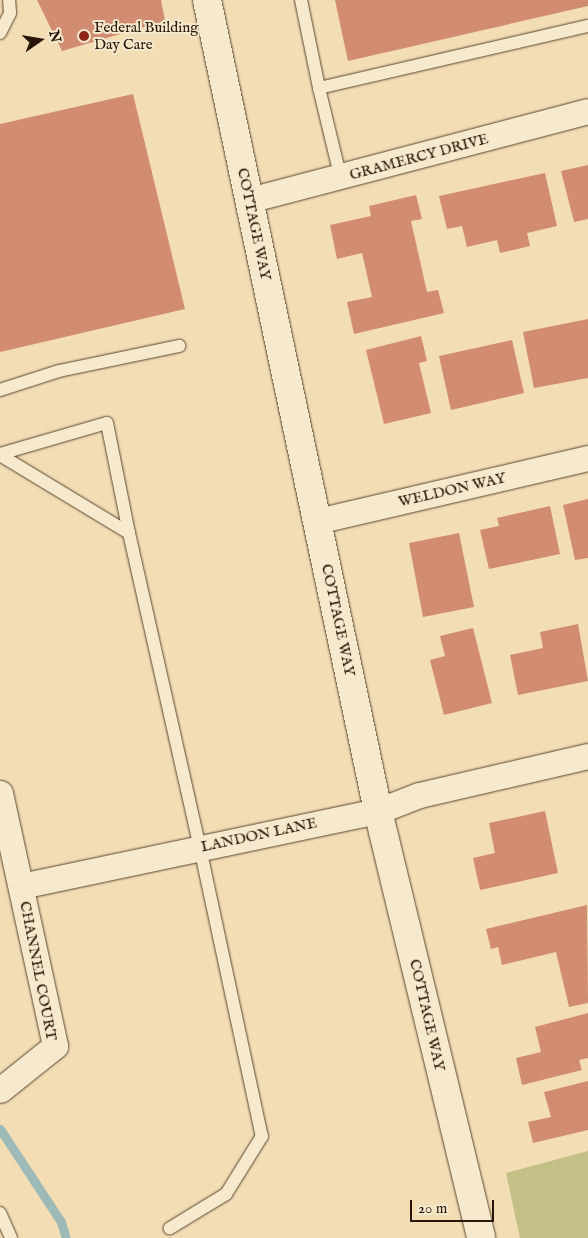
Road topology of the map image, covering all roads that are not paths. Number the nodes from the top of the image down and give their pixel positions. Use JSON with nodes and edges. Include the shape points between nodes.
{"nodes":[{"id":1,"x":9,"y":0,"type":"edge"},
{"id":2,"x":207,"y":0,"type":"edge"},
{"id":3,"x":301,"y":0,"type":"edge"},
{"id":4,"x":588,"y":26,"type":"edge"},
{"id":5,"x":0,"y":33,"type":"edge"},
{"id":6,"x":319,"y":88,"type":"junction"},
{"id":7,"x":588,"y":111,"type":"edge"},
{"id":8,"x":341,"y":178,"type":"junction"},
{"id":9,"x":249,"y":200,"type":"junction"},
{"id":10,"x":179,"y":346,"type":"dead end"},
{"id":11,"x":0,"y":390,"type":"edge"},
{"id":12,"x":0,"y":454,"type":"edge"},
{"id":13,"x":588,"y":458,"type":"edge"},
{"id":14,"x":317,"y":522,"type":"junction"},
{"id":15,"x":129,"y":533,"type":"junction"},
{"id":16,"x":588,"y":756,"type":"edge"},
{"id":17,"x":0,"y":793,"type":"edge"},
{"id":18,"x":378,"y":810,"type":"junction"},
{"id":19,"x":3,"y":818,"type":"edge"},
{"id":20,"x":200,"y":848,"type":"junction"},
{"id":21,"x":21,"y":886,"type":"junction"},
{"id":22,"x":5,"y":1086,"type":"edge"},
{"id":23,"x":0,"y":1213,"type":"edge"},
{"id":24,"x":170,"y":1228,"type":"dead end"},
{"id":25,"x":11,"y":1238,"type":"edge"},
{"id":26,"x":481,"y":1238,"type":"edge"}],
"edges":[{"from":1,"to":5,"type":"lane","via":[[10,13]]},
{"from":2,"to":9,"type":"street","name":"COTTAGE WAY"},
{"from":3,"to":6,"type":"lane"},
{"from":4,"to":6,"type":"lane"},
{"from":6,"to":8,"type":"lane"},
{"from":7,"to":8,"type":"street","name":"GRAMERCY DRIVE"},
{"from":8,"to":9,"type":"street","name":"GRAMERCY DRIVE"},
{"from":9,"to":14,"type":"street","name":"COTTAGE WAY"},
{"from":10,"to":11,"type":"lane","via":[[59,372]]},
{"from":12,"to":15,"type":"lane"},
{"from":12,"to":15,"type":"lane","via":[[107,423]]},
{"from":13,"to":14,"type":"street","name":"WELDON WAY"},
{"from":14,"to":18,"type":"street","name":"COTTAGE WAY"},
{"from":15,"to":20,"type":"lane"},
{"from":16,"to":18,"type":"street","name":"LANDON LANE","via":[[419,795]]},
{"from":17,"to":19,"type":"street"},
{"from":18,"to":20,"type":"street","name":"LANDON LANE"},
{"from":18,"to":26,"type":"street","name":"COTTAGE WAY"},
{"from":19,"to":21,"type":"street"},
{"from":20,"to":21,"type":"street","name":"LANDON LANE"},
{"from":20,"to":24,"type":"lane","via":[[262,1136],[226,1194]]},
{"from":21,"to":22,"type":"street","name":"CHANNEL COURT","via":[[54,1046]]},
{"from":23,"to":25,"type":"lane"}]}
